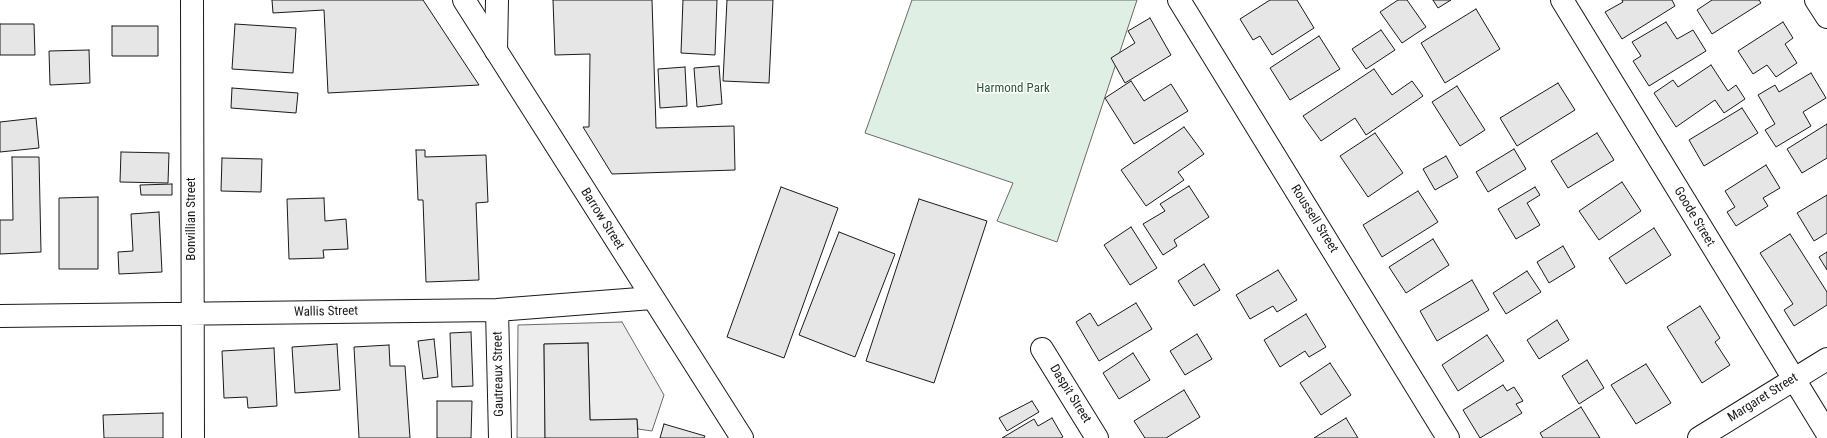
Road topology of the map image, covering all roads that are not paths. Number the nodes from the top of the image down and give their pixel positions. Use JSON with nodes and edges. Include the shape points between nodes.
{"nodes":[{"id":1,"x":192,"y":0,"type":"edge"},
{"id":2,"x":464,"y":0,"type":"edge"},
{"id":3,"x":497,"y":0,"type":"edge"},
{"id":4,"x":1179,"y":0,"type":"edge"},
{"id":5,"x":1562,"y":0,"type":"edge"},
{"id":6,"x":1816,"y":0,"type":"edge"},
{"id":7,"x":1827,"y":17,"type":"edge"},
{"id":8,"x":496,"y":51,"type":"junction"},
{"id":9,"x":652,"y":298,"type":"junction"},
{"id":10,"x":497,"y":310,"type":"junction"},
{"id":11,"x":192,"y":314,"type":"junction"},
{"id":12,"x":0,"y":316,"type":"edge"},
{"id":13,"x":1042,"y":349,"type":"dead end"},
{"id":14,"x":1827,"y":359,"type":"edge"},
{"id":15,"x":1794,"y":380,"type":"junction"},
{"id":16,"x":1827,"y":433,"type":"edge"},
{"id":17,"x":193,"y":438,"type":"edge"},
{"id":18,"x":500,"y":438,"type":"edge"},
{"id":19,"x":742,"y":438,"type":"edge"},
{"id":20,"x":1097,"y":438,"type":"edge"},
{"id":21,"x":1448,"y":438,"type":"edge"},
{"id":22,"x":1699,"y":438,"type":"edge"}],
"edges":[{"from":1,"to":11,"type":"street","name":"Bonvillian Street"},
{"from":2,"to":8,"type":"street","name":"Barrow Street"},
{"from":3,"to":8,"type":"street"},
{"from":4,"to":21,"type":"street","name":"Roussell Street"},
{"from":5,"to":15,"type":"street","name":"Goode Street"},
{"from":6,"to":7,"type":"street"},
{"from":8,"to":9,"type":"street","name":"Barrow Street"},
{"from":9,"to":10,"type":"street","name":"Wallis Street"},
{"from":9,"to":19,"type":"street","name":"Barrow Street"},
{"from":10,"to":11,"type":"street","name":"Wallis Street"},
{"from":10,"to":18,"type":"street","name":"Gautreaux Street"},
{"from":11,"to":12,"type":"street","name":"Wallis Street"},
{"from":11,"to":17,"type":"street","name":"Bonvillian Street"},
{"from":13,"to":20,"type":"street","name":"Daspit Street"},
{"from":14,"to":15,"type":"street","name":"Margaret Street"},
{"from":15,"to":16,"type":"street","name":"Goode Street"},
{"from":15,"to":22,"type":"street","name":"Margaret Street"}]}
